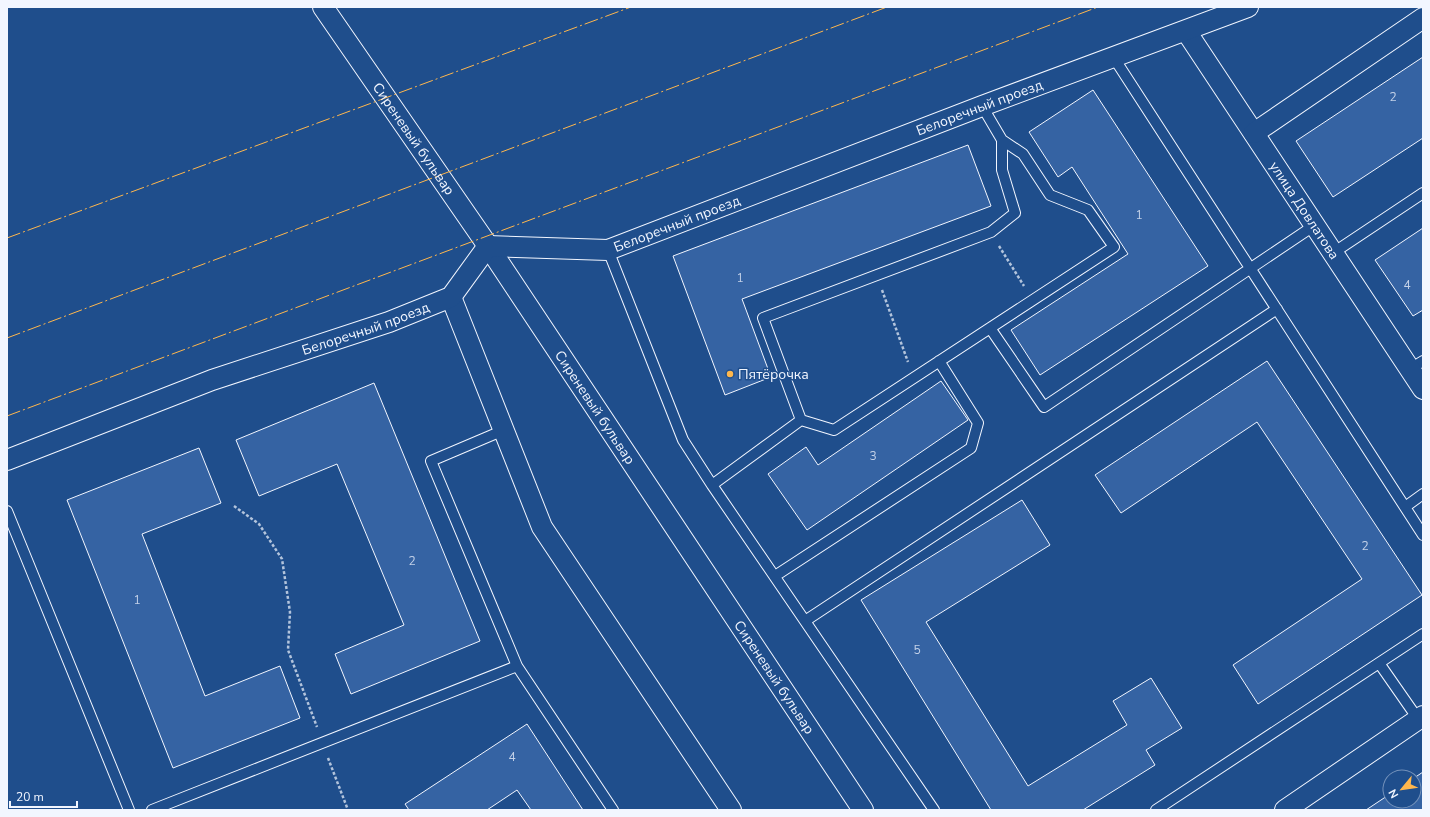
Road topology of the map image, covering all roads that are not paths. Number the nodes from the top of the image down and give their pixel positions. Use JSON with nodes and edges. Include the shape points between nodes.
{"nodes":[{"id":1,"x":323,"y":7,"type":"edge"},
{"id":2,"x":1248,"y":7,"type":"edge"},
{"id":3,"x":1423,"y":18,"type":"edge"},
{"id":4,"x":1186,"y":31,"type":"junction"},
{"id":5,"x":1114,"y":58,"type":"junction"},
{"id":6,"x":982,"y":106,"type":"junction"},
{"id":7,"x":1254,"y":133,"type":"junction"},
{"id":8,"x":1002,"y":140,"type":"junction"},
{"id":9,"x":1423,"y":192,"type":"edge"},
{"id":10,"x":1315,"y":226,"type":"junction"},
{"id":11,"x":488,"y":246,"type":"junction"},
{"id":12,"x":608,"y":250,"type":"junction"},
{"id":13,"x":1333,"y":253,"type":"junction"},
{"id":14,"x":1250,"y":268,"type":"junction"},
{"id":15,"x":451,"y":297,"type":"junction"},
{"id":16,"x":1277,"y":309,"type":"junction"},
{"id":17,"x":990,"y":328,"type":"junction"},
{"id":18,"x":939,"y":361,"type":"junction"},
{"id":19,"x":1417,"y":365,"type":"edge"},
{"id":20,"x":1423,"y":389,"type":"edge"},
{"id":21,"x":801,"y":420,"type":"junction"},
{"id":22,"x":504,"y":430,"type":"junction"},
{"id":23,"x":7,"y":460,"type":"edge"},
{"id":24,"x":712,"y":485,"type":"junction"},
{"id":25,"x":1423,"y":494,"type":"edge"},
{"id":26,"x":1405,"y":507,"type":"junction"},
{"id":27,"x":7,"y":511,"type":"edge"},
{"id":28,"x":1423,"y":535,"type":"edge"},
{"id":29,"x":775,"y":576,"type":"junction"},
{"id":30,"x":805,"y":621,"type":"junction"},
{"id":31,"x":1423,"y":634,"type":"edge"},
{"id":32,"x":1379,"y":663,"type":"junction"},
{"id":33,"x":517,"y":666,"type":"junction"},
{"id":34,"x":1421,"y":717,"type":"edge"},
{"id":35,"x":129,"y":810,"type":"edge"},
{"id":36,"x":152,"y":810,"type":"edge"},
{"id":37,"x":613,"y":810,"type":"edge"},
{"id":38,"x":731,"y":810,"type":"edge"},
{"id":39,"x":863,"y":810,"type":"edge"},
{"id":40,"x":934,"y":810,"type":"edge"},
{"id":41,"x":1156,"y":810,"type":"edge"},
{"id":42,"x":1285,"y":810,"type":"edge"}],
"edges":[{"from":1,"to":11,"type":"street","name":"Сиреневый бульвар"},
{"from":2,"to":4,"type":"street","name":"Белоречный проезд"},
{"from":3,"to":7,"type":"street"},
{"from":4,"to":5,"type":"street","name":"Белоречный проезд"},
{"from":4,"to":7,"type":"street","name":"улица Довлатова"},
{"from":5,"to":6,"type":"street","name":"Белоречный проезд"},
{"from":5,"to":14,"type":"lane"},
{"from":6,"to":8,"type":"lane"},
{"from":6,"to":12,"type":"street","name":"Белоречный проезд"},
{"from":7,"to":10,"type":"street","name":"улица Довлатова"},
{"from":8,"to":17,"type":"lane","via":[[1022,154],[1050,195],[1088,210],[1114,247]]},
{"from":8,"to":21,"type":"lane","via":[[1002,170],[1015,213],[991,232],[763,318]]},
{"from":9,"to":13,"type":"lane"},
{"from":10,"to":13,"type":"street","name":"улица Довлатова"},
{"from":10,"to":14,"type":"lane"},
{"from":11,"to":12,"type":"street","name":"Белоречный проезд"},
{"from":11,"to":15,"type":"street"},
{"from":11,"to":39,"type":"street","name":"Сиреневый бульвар"},
{"from":12,"to":24,"type":"lane","via":[[683,440]]},
{"from":13,"to":19,"type":"street","name":"улица Довлатова"},
{"from":14,"to":16,"type":"lane"},
{"from":14,"to":17,"type":"lane","via":[[1044,407]]},
{"from":15,"to":22,"type":"street"},
{"from":15,"to":23,"type":"street","name":"Белоречный проезд","via":[[389,322],[212,380]]},
{"from":16,"to":26,"type":"lane"},
{"from":16,"to":30,"type":"lane"},
{"from":17,"to":18,"type":"lane"},
{"from":18,"to":21,"type":"lane","via":[[834,430]]},
{"from":18,"to":29,"type":"lane","via":[[978,423],[971,448]]},
{"from":19,"to":20,"type":"street","name":"улица Довлатова"},
{"from":21,"to":24,"type":"lane"},
{"from":22,"to":33,"type":"lane","via":[[430,461]]},
{"from":22,"to":38,"type":"street","via":[[542,527]]},
{"from":24,"to":29,"type":"lane"},
{"from":25,"to":26,"type":"lane"},
{"from":26,"to":28,"type":"lane"},
{"from":27,"to":35,"type":"lane"},
{"from":29,"to":30,"type":"lane"},
{"from":30,"to":40,"type":"lane"},
{"from":31,"to":32,"type":"lane"},
{"from":32,"to":34,"type":"lane"},
{"from":32,"to":41,"type":"lane"},
{"from":33,"to":36,"type":"lane"},
{"from":33,"to":37,"type":"lane"},
{"from":34,"to":42,"type":"street"}]}
